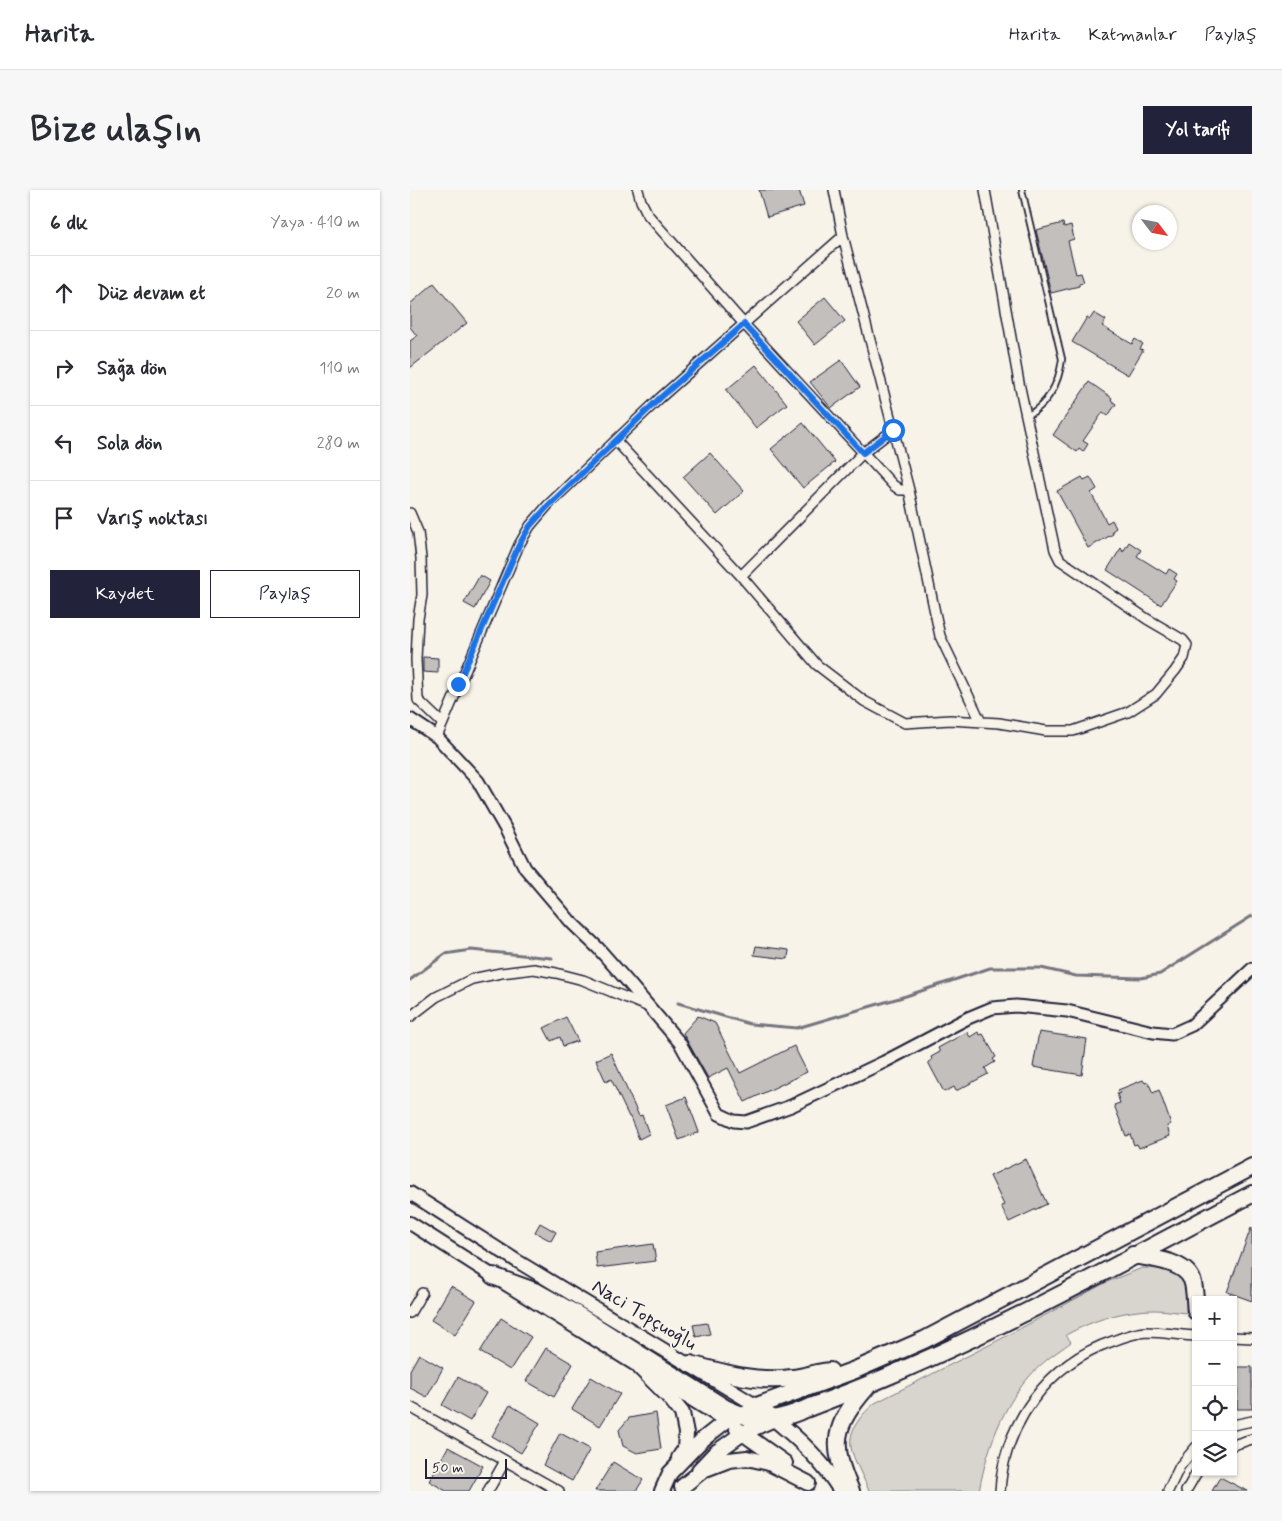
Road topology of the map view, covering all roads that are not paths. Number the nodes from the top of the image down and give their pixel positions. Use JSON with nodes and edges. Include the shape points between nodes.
{"nodes":[{"id":1,"x":638,"y":190,"type":"edge"},
{"id":2,"x":834,"y":190,"type":"edge"},
{"id":3,"x":985,"y":190,"type":"edge"},
{"id":4,"x":1022,"y":190,"type":"edge"},
{"id":5,"x":843,"y":236,"type":"junction"},
{"id":6,"x":744,"y":324,"type":"junction"},
{"id":7,"x":1026,"y":417,"type":"junction"},
{"id":8,"x":893,"y":430,"type":"junction"},
{"id":9,"x":616,"y":441,"type":"junction"},
{"id":10,"x":863,"y":453,"type":"junction"},
{"id":11,"x":909,"y":490,"type":"junction"},
{"id":12,"x":410,"y":514,"type":"edge"},
{"id":13,"x":741,"y":576,"type":"junction"},
{"id":14,"x":410,"y":720,"type":"edge"},
{"id":15,"x":981,"y":722,"type":"junction"},
{"id":16,"x":442,"y":723,"type":"junction"},
{"id":17,"x":437,"y":737,"type":"junction"},
{"id":18,"x":1252,"y":969,"type":"edge"},
{"id":19,"x":649,"y":1007,"type":"junction"},
{"id":20,"x":410,"y":1017,"type":"edge"},
{"id":21,"x":1252,"y":1167,"type":"edge"},
{"id":22,"x":410,"y":1193,"type":"edge"},
{"id":23,"x":1252,"y":1194,"type":"edge"},
{"id":24,"x":410,"y":1223,"type":"edge"},
{"id":25,"x":1133,"y":1255,"type":"junction"},
{"id":26,"x":493,"y":1276,"type":"junction"},
{"id":27,"x":422,"y":1293,"type":"dead end"},
{"id":28,"x":1194,"y":1296,"type":"edge"},
{"id":29,"x":410,"y":1313,"type":"edge"},
{"id":30,"x":1192,"y":1336,"type":"edge"},
{"id":31,"x":1237,"y":1337,"type":"edge"},
{"id":32,"x":1252,"y":1338,"type":"edge"},
{"id":33,"x":690,"y":1364,"type":"junction"},
{"id":34,"x":640,"y":1368,"type":"junction"},
{"id":35,"x":855,"y":1370,"type":"junction"},
{"id":36,"x":869,"y":1385,"type":"junction"},
{"id":37,"x":757,"y":1406,"type":"junction"},
{"id":38,"x":410,"y":1407,"type":"edge"},
{"id":39,"x":734,"y":1418,"type":"junction"},
{"id":40,"x":774,"y":1419,"type":"junction"},
{"id":41,"x":1252,"y":1421,"type":"edge"},
{"id":42,"x":1237,"y":1424,"type":"edge"},
{"id":43,"x":743,"y":1434,"type":"junction"},
{"id":44,"x":1252,"y":1440,"type":"edge"},
{"id":45,"x":1237,"y":1444,"type":"edge"},
{"id":46,"x":1192,"y":1452,"type":"edge"},
{"id":47,"x":505,"y":1461,"type":"junction"},
{"id":48,"x":670,"y":1474,"type":"junction"},
{"id":49,"x":1195,"y":1476,"type":"edge"},
{"id":50,"x":811,"y":1487,"type":"edge"},
{"id":51,"x":682,"y":1489,"type":"edge"},
{"id":52,"x":488,"y":1491,"type":"edge"},
{"id":53,"x":559,"y":1491,"type":"edge"},
{"id":54,"x":662,"y":1491,"type":"edge"},
{"id":55,"x":841,"y":1491,"type":"edge"},
{"id":56,"x":851,"y":1491,"type":"edge"},
{"id":57,"x":1000,"y":1491,"type":"edge"},
{"id":58,"x":1168,"y":1491,"type":"edge"},
{"id":59,"x":1186,"y":1491,"type":"edge"}],
"edges":[{"from":1,"to":6,"type":"street","via":[[648,215]]},
{"from":2,"to":5,"type":"street"},
{"from":3,"to":7,"type":"street"},
{"from":4,"to":7,"type":"lane","via":[[1062,359],[1059,376],[1050,394]]},
{"from":5,"to":6,"type":"street"},
{"from":5,"to":8,"type":"street"},
{"from":6,"to":9,"type":"street"},
{"from":6,"to":10,"type":"street"},
{"from":7,"to":15,"type":"street","via":[[1055,550],[1060,560],[1186,645],[1184,658],[1176,671],[1156,694],[1128,712],[1073,731],[1046,731]]},
{"from":8,"to":10,"type":"street"},
{"from":8,"to":11,"type":"street"},
{"from":9,"to":13,"type":"street"},
{"from":9,"to":16,"type":"street","via":[[530,526]]},
{"from":10,"to":11,"type":"street","via":[[896,488]]},
{"from":10,"to":13,"type":"street"},
{"from":11,"to":15,"type":"street","via":[[940,636]]},
{"from":12,"to":16,"type":"street","via":[[418,532],[421,558],[422,595],[416,659],[418,700]]},
{"from":13,"to":15,"type":"street","via":[[817,665],[864,701],[906,723]]},
{"from":14,"to":17,"type":"street"},
{"from":16,"to":17,"type":"street"},
{"from":17,"to":19,"type":"street","via":[[478,781],[525,868]]},
{"from":18,"to":19,"type":"street","via":[[1192,1025],[1172,1034],[1067,1011],[1016,1006],[992,1008],[792,1106],[746,1122],[719,1114],[680,1043]]},
{"from":19,"to":20,"type":"street","via":[[583,980],[534,970],[472,979],[436,997]]},
{"from":21,"to":35,"type":"highway","via":[[924,1340]]},
{"from":22,"to":33,"type":"main road","name":"Naci Topçuoğlu"},
{"from":23,"to":25,"type":"highway"},
{"from":24,"to":26,"type":"main road"},
{"from":25,"to":28,"type":"highway","via":[[1164,1260],[1183,1269],[1192,1280]]},
{"from":25,"to":36,"type":"highway","via":[[999,1326]]},
{"from":26,"to":34,"type":"main road"},
{"from":26,"to":39,"type":"highway","via":[[537,1292],[576,1314],[725,1408]]},
{"from":27,"to":29,"type":"street"},
{"from":30,"to":57,"type":"street","via":[[1146,1332],[1124,1337],[1102,1344],[1060,1370],[1042,1388],[1016,1426],[1007,1448]]},
{"from":31,"to":32,"type":"street"},
{"from":33,"to":35,"type":"highway","via":[[771,1379]]},
{"from":33,"to":37,"type":"main road","name":"Naci Topçuoğlu"},
{"from":34,"to":39,"type":"main road"},
{"from":34,"to":48,"type":"main road","via":[[682,1413],[685,1449]]},
{"from":35,"to":37,"type":"highway"},
{"from":36,"to":40,"type":"highway"},
{"from":36,"to":56,"type":"highway","via":[[852,1404],[840,1426],[837,1445],[841,1470]]},
{"from":37,"to":39,"type":"main road"},
{"from":37,"to":40,"type":"main road","name":"Naci Topçuoğlu"},
{"from":38,"to":47,"type":"street"},
{"from":39,"to":40,"type":"highway"},
{"from":39,"to":43,"type":"main road"},
{"from":39,"to":48,"type":"main road","via":[[702,1440]]},
{"from":40,"to":43,"type":"main road"},
{"from":40,"to":55,"type":"main road","name":"Naci Topçuoğlu","via":[[797,1437]]},
{"from":41,"to":42,"type":"street"},
{"from":43,"to":50,"type":"main road","via":[[780,1459]]},
{"from":43,"to":51,"type":"main road","via":[[714,1453]]},
{"from":44,"to":45,"type":"street"},
{"from":46,"to":58,"type":"street","via":[[1180,1466]]},
{"from":47,"to":52,"type":"street"},
{"from":47,"to":53,"type":"street"},
{"from":48,"to":54,"type":"main road"},
{"from":49,"to":59,"type":"street"},
{"from":50,"to":51,"type":"main road","via":[[769,1463],[747,1458],[728,1460],[703,1470]]}]}
